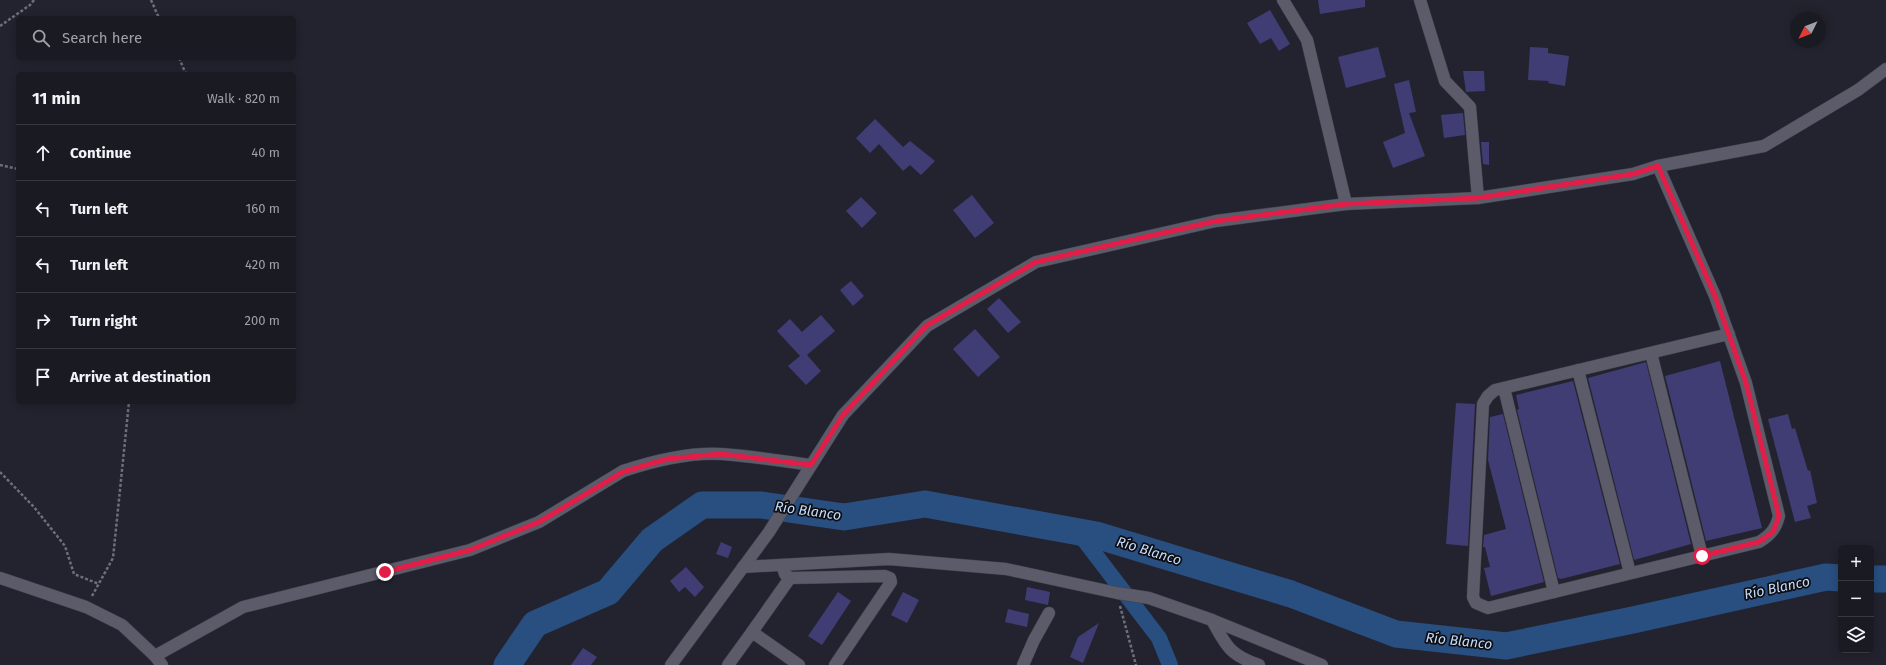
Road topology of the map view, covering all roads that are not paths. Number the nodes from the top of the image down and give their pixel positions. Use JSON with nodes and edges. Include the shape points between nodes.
{"nodes":[{"id":1,"x":1283,"y":0,"type":"edge"},
{"id":2,"x":1420,"y":0,"type":"edge"},
{"id":3,"x":1886,"y":69,"type":"edge"},
{"id":4,"x":1658,"y":166,"type":"junction"},
{"id":5,"x":1478,"y":198,"type":"junction"},
{"id":6,"x":1346,"y":204,"type":"junction"},
{"id":7,"x":1729,"y":334,"type":"junction"},
{"id":8,"x":1651,"y":353,"type":"junction"},
{"id":9,"x":1578,"y":370,"type":"junction"},
{"id":10,"x":1504,"y":388,"type":"junction"},
{"id":11,"x":811,"y":465,"type":"junction"},
{"id":12,"x":1702,"y":556,"type":"junction"},
{"id":13,"x":782,"y":565,"type":"junction"},
{"id":14,"x":743,"y":567,"type":"junction"},
{"id":15,"x":1630,"y":573,"type":"junction"},
{"id":16,"x":0,"y":578,"type":"edge"},
{"id":17,"x":790,"y":578,"type":"junction"},
{"id":18,"x":1554,"y":592,"type":"junction"},
{"id":19,"x":1049,"y":613,"type":"dead end"},
{"id":20,"x":1212,"y":620,"type":"junction"},
{"id":21,"x":752,"y":632,"type":"junction"},
{"id":22,"x":158,"y":661,"type":"edge"},
{"id":23,"x":671,"y":665,"type":"edge"},
{"id":24,"x":728,"y":665,"type":"edge"},
{"id":25,"x":799,"y":665,"type":"edge"},
{"id":26,"x":835,"y":665,"type":"edge"},
{"id":27,"x":1023,"y":665,"type":"edge"},
{"id":28,"x":1259,"y":665,"type":"edge"},
{"id":29,"x":1322,"y":665,"type":"edge"}],
"edges":[{"from":1,"to":6,"type":"street","via":[[1307,40]]},
{"from":2,"to":5,"type":"street","via":[[1445,81],[1470,107]]},
{"from":3,"to":4,"type":"street","via":[[1858,90],[1764,146]]},
{"from":4,"to":5,"type":"street","via":[[1633,174]]},
{"from":4,"to":7,"type":"street"},
{"from":5,"to":6,"type":"street"},
{"from":6,"to":11,"type":"street","via":[[1216,221],[1036,262],[926,326],[843,415]]},
{"from":7,"to":8,"type":"street"},
{"from":7,"to":12,"type":"street","via":[[1746,383],[1779,516],[1773,532],[1759,542]]},
{"from":8,"to":9,"type":"street"},
{"from":8,"to":12,"type":"street"},
{"from":9,"to":10,"type":"street"},
{"from":9,"to":15,"type":"street"},
{"from":10,"to":18,"type":"street"},
{"from":10,"to":18,"type":"street","via":[[1495,390],[1482,404],[1473,597],[1476,603],[1488,608]]},
{"from":11,"to":14,"type":"street","via":[[769,532]]},
{"from":11,"to":22,"type":"street","via":[[721,454],[687,456],[636,467],[623,472],[539,522],[470,550],[243,607]]},
{"from":12,"to":15,"type":"street"},
{"from":13,"to":14,"type":"street"},
{"from":13,"to":17,"type":"street","via":[[785,574]]},
{"from":13,"to":20,"type":"street","via":[[889,559],[1006,569],[1149,598]]},
{"from":14,"to":23,"type":"street"},
{"from":15,"to":18,"type":"street"},
{"from":16,"to":22,"type":"street","via":[[86,607],[122,625]]},
{"from":17,"to":21,"type":"street"},
{"from":17,"to":26,"type":"street","via":[[890,578],[892,582]]},
{"from":19,"to":27,"type":"street"},
{"from":20,"to":28,"type":"street","via":[[1230,649],[1243,660]]},
{"from":20,"to":29,"type":"street"},
{"from":21,"to":24,"type":"street"},
{"from":21,"to":25,"type":"street"}]}
